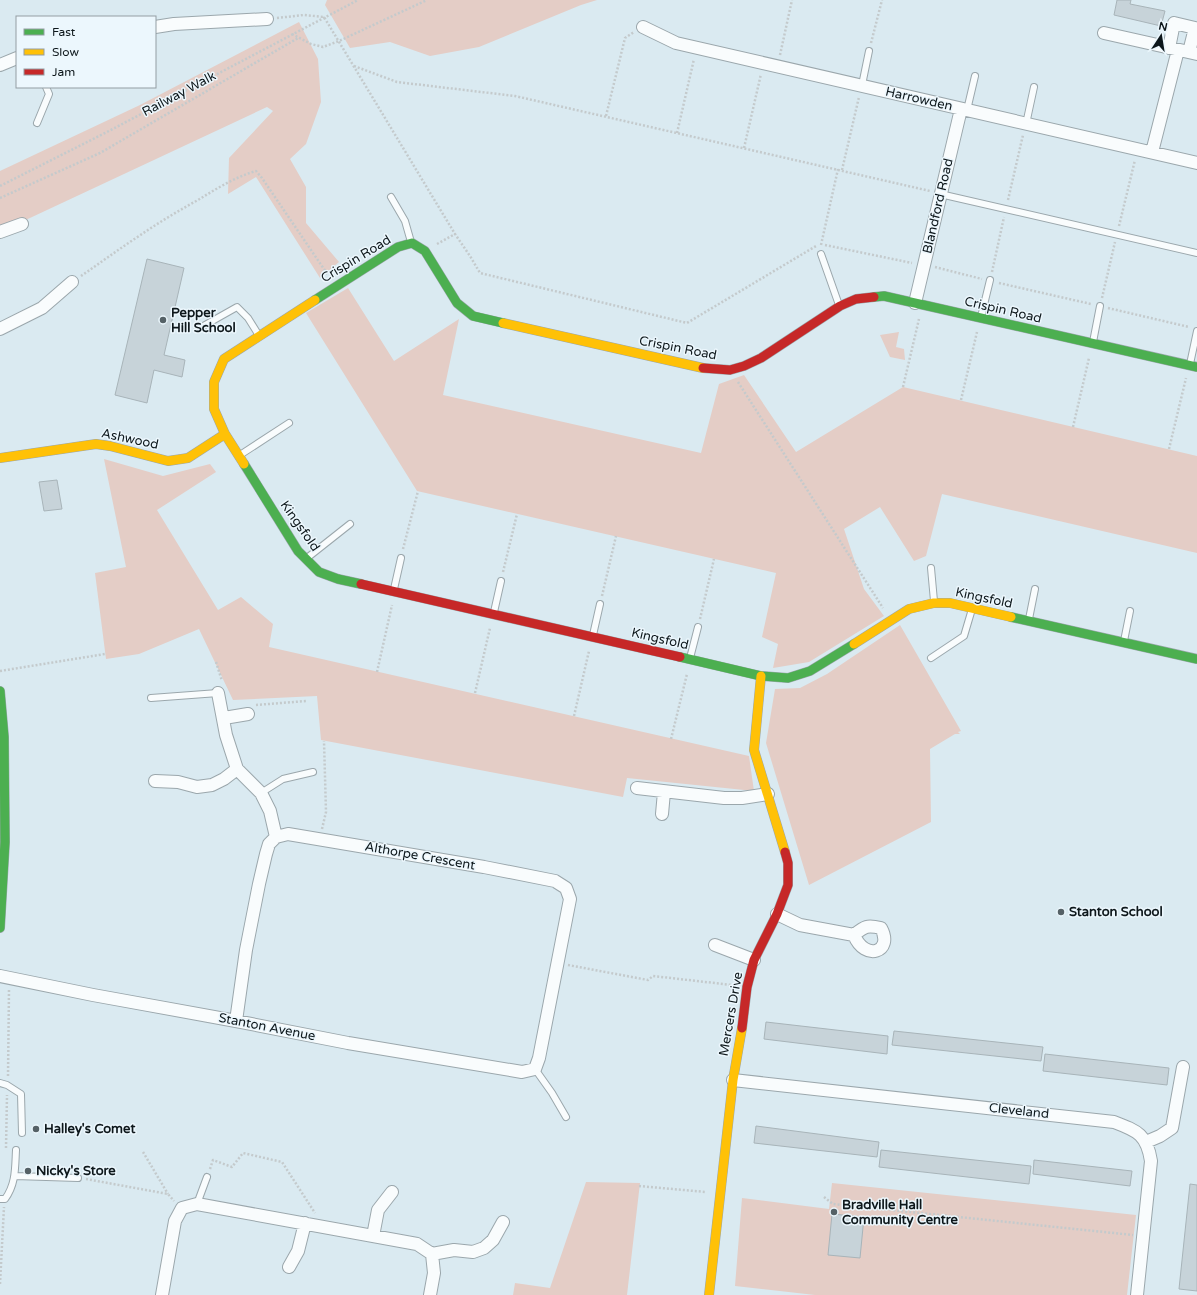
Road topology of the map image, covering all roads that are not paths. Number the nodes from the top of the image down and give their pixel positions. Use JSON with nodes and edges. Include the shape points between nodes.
{"nodes":[{"id":1,"x":267,"y":19,"type":"road end"},
{"id":2,"x":156,"y":27,"type":"edge"},
{"id":3,"x":643,"y":27,"type":"road end"},
{"id":4,"x":1104,"y":33,"type":"dead end"},
{"id":5,"x":869,"y":51,"type":"road end"},
{"id":6,"x":1183,"y":51,"type":"edge"},
{"id":7,"x":16,"y":58,"type":"edge"},
{"id":8,"x":0,"y":65,"type":"edge"},
{"id":9,"x":975,"y":76,"type":"dead end"},
{"id":10,"x":862,"y":85,"type":"junction"},
{"id":11,"x":1034,"y":87,"type":"dead end"},
{"id":12,"x":46,"y":88,"type":"edge"},
{"id":13,"x":964,"y":109,"type":"junction"},
{"id":14,"x":37,"y":123,"type":"dead end"},
{"id":15,"x":1026,"y":124,"type":"junction"},
{"id":16,"x":1152,"y":152,"type":"junction"},
{"id":17,"x":1197,"y":163,"type":"edge"},
{"id":18,"x":940,"y":194,"type":"junction"},
{"id":19,"x":391,"y":197,"type":"dead end"},
{"id":20,"x":22,"y":224,"type":"dead end"},
{"id":21,"x":0,"y":232,"type":"edge"},
{"id":22,"x":412,"y":243,"type":"junction"},
{"id":23,"x":1197,"y":253,"type":"edge"},
{"id":24,"x":821,"y":254,"type":"road end"},
{"id":25,"x":990,"y":280,"type":"road end"},
{"id":26,"x":72,"y":282,"type":"road end"},
{"id":27,"x":919,"y":304,"type":"junction"},
{"id":28,"x":840,"y":306,"type":"junction"},
{"id":29,"x":1100,"y":306,"type":"road end"},
{"id":30,"x":981,"y":318,"type":"junction"},
{"id":31,"x":0,"y":329,"type":"edge"},
{"id":32,"x":198,"y":329,"type":"dead end"},
{"id":33,"x":1197,"y":331,"type":"edge"},
{"id":34,"x":259,"y":335,"type":"junction"},
{"id":35,"x":1092,"y":344,"type":"junction"},
{"id":36,"x":1193,"y":367,"type":"edge"},
{"id":37,"x":214,"y":382,"type":"joint"},
{"id":38,"x":289,"y":424,"type":"dead end"},
{"id":39,"x":225,"y":434,"type":"junction"},
{"id":40,"x":239,"y":456,"type":"junction"},
{"id":41,"x":0,"y":458,"type":"edge"},
{"id":42,"x":350,"y":524,"type":"dead end"},
{"id":43,"x":401,"y":558,"type":"road end"},
{"id":44,"x":306,"y":559,"type":"junction"},
{"id":45,"x":931,"y":568,"type":"dead end"},
{"id":46,"x":501,"y":581,"type":"road end"},
{"id":47,"x":1035,"y":589,"type":"dead end"},
{"id":48,"x":394,"y":591,"type":"junction"},
{"id":49,"x":934,"y":603,"type":"junction"},
{"id":50,"x":600,"y":604,"type":"road end"},
{"id":51,"x":973,"y":608,"type":"junction"},
{"id":52,"x":1130,"y":611,"type":"dead end"},
{"id":53,"x":493,"y":614,"type":"junction"},
{"id":54,"x":1028,"y":620,"type":"junction"},
{"id":55,"x":698,"y":627,"type":"road end"},
{"id":56,"x":592,"y":637,"type":"junction"},
{"id":57,"x":1124,"y":642,"type":"junction"},
{"id":58,"x":931,"y":658,"type":"dead end"},
{"id":59,"x":1197,"y":659,"type":"edge"},
{"id":60,"x":690,"y":660,"type":"junction"},
{"id":61,"x":761,"y":676,"type":"junction"},
{"id":62,"x":0,"y":691,"type":"edge"},
{"id":63,"x":218,"y":693,"type":"joint"},
{"id":64,"x":151,"y":698,"type":"dead end"},
{"id":65,"x":248,"y":714,"type":"road end"},
{"id":66,"x":224,"y":718,"type":"junction"},
{"id":67,"x":237,"y":769,"type":"junction"},
{"id":68,"x":313,"y":772,"type":"dead end"},
{"id":69,"x":155,"y":780,"type":"dead end"},
{"id":70,"x":637,"y":788,"type":"dead end"},
{"id":71,"x":261,"y":792,"type":"junction"},
{"id":72,"x":664,"y":792,"type":"junction"},
{"id":73,"x":768,"y":794,"type":"junction"},
{"id":74,"x":662,"y":814,"type":"dead end"},
{"id":75,"x":276,"y":836,"type":"junction"},
{"id":76,"x":777,"y":914,"type":"junction"},
{"id":77,"x":0,"y":928,"type":"edge"},
{"id":78,"x":854,"y":935,"type":"dead end"},
{"id":79,"x":715,"y":945,"type":"dead end"},
{"id":80,"x":754,"y":960,"type":"junction"},
{"id":81,"x":5,"y":977,"type":"edge"},
{"id":82,"x":236,"y":1021,"type":"junction"},
{"id":83,"x":1183,"y":1066,"type":"dead end"},
{"id":84,"x":535,"y":1069,"type":"junction"},
{"id":85,"x":733,"y":1080,"type":"junction"},
{"id":86,"x":0,"y":1084,"type":"edge"},
{"id":87,"x":566,"y":1117,"type":"dead end"},
{"id":88,"x":22,"y":1133,"type":"dead end"},
{"id":89,"x":1146,"y":1142,"type":"junction"},
{"id":90,"x":16,"y":1150,"type":"dead end"},
{"id":91,"x":15,"y":1176,"type":"junction"},
{"id":92,"x":207,"y":1177,"type":"road end"},
{"id":93,"x":78,"y":1178,"type":"road end"},
{"id":94,"x":392,"y":1192,"type":"dead end"},
{"id":95,"x":2,"y":1199,"type":"edge"},
{"id":96,"x":197,"y":1204,"type":"junction"},
{"id":97,"x":503,"y":1222,"type":"dead end"},
{"id":98,"x":309,"y":1224,"type":"junction"},
{"id":99,"x":373,"y":1236,"type":"junction"},
{"id":100,"x":432,"y":1254,"type":"junction"},
{"id":101,"x":289,"y":1267,"type":"dead end"},
{"id":102,"x":162,"y":1295,"type":"edge"},
{"id":103,"x":430,"y":1295,"type":"edge"},
{"id":104,"x":709,"y":1295,"type":"edge"},
{"id":105,"x":1137,"y":1295,"type":"edge"}],
"edges":[{"from":1,"to":2,"type":"street"},
{"from":3,"to":10,"type":"street","name":"Harrowden","via":[[676,43]]},
{"from":4,"to":6,"type":"street"},
{"from":5,"to":10,"type":"lane"},
{"from":6,"to":16,"type":"street"},
{"from":7,"to":8,"type":"street"},
{"from":9,"to":13,"type":"lane"},
{"from":10,"to":13,"type":"street","name":"Harrowden"},
{"from":11,"to":15,"type":"lane"},
{"from":12,"to":14,"type":"lane","via":[[48,94]]},
{"from":13,"to":15,"type":"street","name":"Harrowden"},
{"from":13,"to":18,"type":"street","name":"Blandford Road"},
{"from":15,"to":16,"type":"street","name":"Harrowden"},
{"from":16,"to":17,"type":"street","name":"Harrowden"},
{"from":18,"to":23,"type":"lane"},
{"from":18,"to":27,"type":"street","name":"Blandford Road","via":[[924,265]]},
{"from":19,"to":22,"type":"lane","via":[[405,221]]},
{"from":20,"to":21,"type":"street"},
{"from":22,"to":28,"type":"street","name":"Crispin Road","via":[[425,251],[456,303],[472,316],[700,368],[730,370],[744,366],[761,358]]},
{"from":22,"to":34,"type":"street","name":"Crispin Road","via":[[398,247]]},
{"from":24,"to":28,"type":"lane"},
{"from":25,"to":30,"type":"lane"},
{"from":26,"to":31,"type":"street","via":[[42,308]]},
{"from":27,"to":28,"type":"street","name":"Crispin Road","via":[[884,296],[856,298]]},
{"from":27,"to":30,"type":"street","name":"Crispin Road"},
{"from":29,"to":35,"type":"lane"},
{"from":30,"to":35,"type":"street","name":"Crispin Road"},
{"from":32,"to":34,"type":"lane","via":[[237,307]]},
{"from":33,"to":36,"type":"lane"},
{"from":34,"to":37,"type":"street","name":"Crispin Road","via":[[224,359]]},
{"from":35,"to":36,"type":"street","name":"Crispin Road"},
{"from":37,"to":39,"type":"street","name":"Kingsfold","via":[[214,409]]},
{"from":38,"to":40,"type":"lane"},
{"from":39,"to":40,"type":"street","name":"Kingsfold"},
{"from":39,"to":41,"type":"street","name":"Ashwood","via":[[188,458],[168,461],[96,444]]},
{"from":40,"to":44,"type":"street","name":"Kingsfold","via":[[298,551]]},
{"from":42,"to":44,"type":"lane"},
{"from":43,"to":48,"type":"lane"},
{"from":44,"to":48,"type":"street","name":"Kingsfold","via":[[319,572],[338,579]]},
{"from":45,"to":49,"type":"lane"},
{"from":46,"to":53,"type":"lane"},
{"from":47,"to":54,"type":"lane"},
{"from":48,"to":53,"type":"street","name":"Kingsfold"},
{"from":49,"to":51,"type":"street","name":"Kingsfold","via":[[950,603]]},
{"from":49,"to":61,"type":"street","name":"Kingsfold","via":[[909,609],[810,671],[788,678]]},
{"from":50,"to":56,"type":"lane"},
{"from":51,"to":54,"type":"street","name":"Kingsfold"},
{"from":51,"to":58,"type":"lane","via":[[964,636]]},
{"from":52,"to":57,"type":"lane"},
{"from":53,"to":56,"type":"street","name":"Kingsfold"},
{"from":54,"to":57,"type":"street","name":"Kingsfold"},
{"from":55,"to":60,"type":"lane"},
{"from":56,"to":60,"type":"street","name":"Kingsfold"},
{"from":57,"to":59,"type":"street","name":"Kingsfold"},
{"from":60,"to":61,"type":"street","name":"Kingsfold"},
{"from":61,"to":73,"type":"street","name":"Mercers Drive","via":[[754,750]]},
{"from":62,"to":77,"type":"street","via":[[4,737],[6,842]]},
{"from":63,"to":64,"type":"lane"},
{"from":63,"to":66,"type":"street"},
{"from":65,"to":66,"type":"street"},
{"from":66,"to":67,"type":"street","via":[[226,735]]},
{"from":67,"to":69,"type":"street","via":[[212,785],[197,788],[178,782]]},
{"from":67,"to":71,"type":"street"},
{"from":68,"to":71,"type":"lane","via":[[283,779]]},
{"from":70,"to":72,"type":"street"},
{"from":71,"to":75,"type":"street","via":[[270,811]]},
{"from":72,"to":73,"type":"street","via":[[724,798]]},
{"from":72,"to":74,"type":"street"},
{"from":73,"to":76,"type":"street","name":"Mercers Drive","via":[[788,863],[788,885]]},
{"from":75,"to":82,"type":"street","via":[[269,844],[259,884]]},
{"from":75,"to":84,"type":"street","name":"Althorpe Crescent","via":[[288,834],[484,866],[555,881],[566,888],[570,899]]},
{"from":76,"to":78,"type":"street","via":[[800,926]]},
{"from":76,"to":80,"type":"street","name":"Mercers Drive"},
{"from":79,"to":80,"type":"street"},
{"from":80,"to":85,"type":"street","name":"Mercers Drive","via":[[747,987]]},
{"from":81,"to":82,"type":"street","name":"Stanton Avenue"},
{"from":82,"to":84,"type":"street","name":"Stanton Avenue","via":[[522,1072]]},
{"from":83,"to":89,"type":"street","via":[[1172,1128]]},
{"from":84,"to":87,"type":"lane"},
{"from":85,"to":89,"type":"street","name":"Cleveland","via":[[1114,1122],[1130,1128]]},
{"from":85,"to":104,"type":"street","name":"Mercers Drive"},
{"from":86,"to":88,"type":"lane","via":[[7,1085],[21,1094]]},
{"from":89,"to":105,"type":"street","via":[[1151,1162]]},
{"from":90,"to":91,"type":"lane"},
{"from":91,"to":93,"type":"lane"},
{"from":91,"to":95,"type":"lane","via":[[10,1192]]},
{"from":92,"to":96,"type":"lane"},
{"from":94,"to":99,"type":"street","via":[[378,1210]]},
{"from":96,"to":98,"type":"street"},
{"from":96,"to":102,"type":"street","via":[[182,1208],[175,1221]]},
{"from":97,"to":100,"type":"street","via":[[493,1240],[484,1248],[473,1252],[454,1250]]},
{"from":98,"to":99,"type":"street"},
{"from":98,"to":101,"type":"street"},
{"from":99,"to":100,"type":"street","via":[[417,1244]]},
{"from":100,"to":103,"type":"street","via":[[434,1273]]}]}
